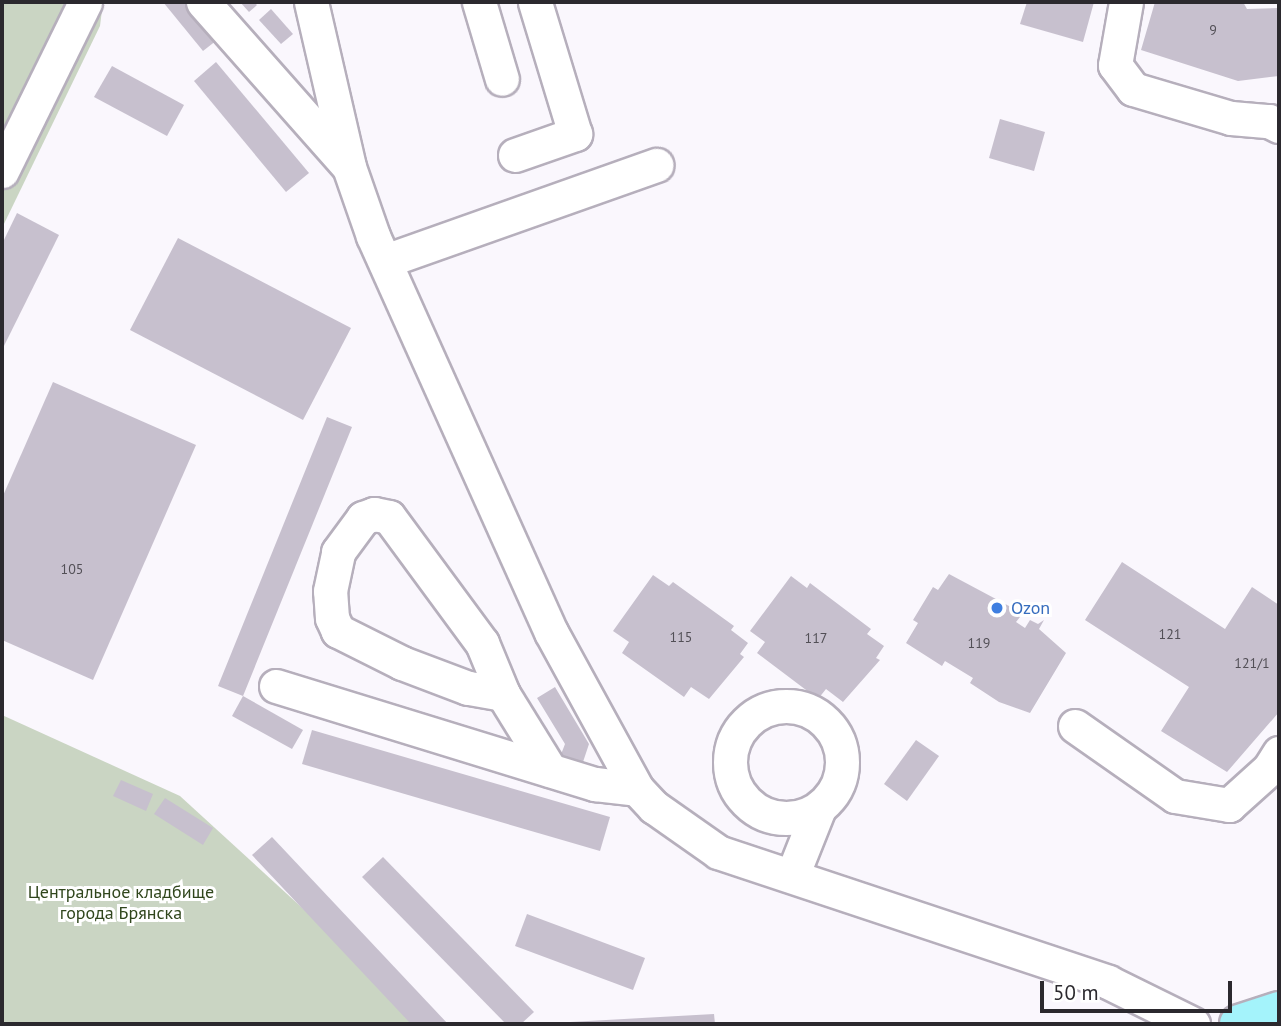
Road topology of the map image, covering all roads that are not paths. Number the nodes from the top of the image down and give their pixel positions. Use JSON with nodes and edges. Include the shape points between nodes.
{"nodes":[{"id":1,"x":85,"y":2,"type":"edge"},
{"id":2,"x":204,"y":2,"type":"edge"},
{"id":3,"x":311,"y":2,"type":"edge"},
{"id":4,"x":479,"y":2,"type":"edge"},
{"id":5,"x":535,"y":2,"type":"edge"},
{"id":6,"x":1126,"y":2,"type":"edge"},
{"id":7,"x":502,"y":79,"type":"dead end"},
{"id":8,"x":1276,"y":121,"type":"edge"},
{"id":9,"x":515,"y":155,"type":"dead end"},
{"id":10,"x":656,"y":165,"type":"dead end"},
{"id":11,"x":349,"y":167,"type":"junction"},
{"id":12,"x":2,"y":170,"type":"edge"},
{"id":13,"x":386,"y":261,"type":"junction"},
{"id":14,"x":276,"y":686,"type":"dead end"},
{"id":15,"x":503,"y":694,"type":"junction"},
{"id":16,"x":1075,"y":726,"type":"dead end"},
{"id":17,"x":1279,"y":753,"type":"edge"},
{"id":18,"x":550,"y":770,"type":"junction"},
{"id":19,"x":637,"y":789,"type":"junction"},
{"id":20,"x":819,"y":808,"type":"dead end"},
{"id":21,"x":792,"y":876,"type":"junction"},
{"id":22,"x":1193,"y":1024,"type":"edge"}],
"edges":[{"from":1,"to":12,"type":"street"},
{"from":2,"to":11,"type":"street"},
{"from":3,"to":11,"type":"street"},
{"from":4,"to":7,"type":"street"},
{"from":5,"to":9,"type":"street","via":[[575,134]]},
{"from":6,"to":8,"type":"street","via":[[1115,65],[1133,89],[1231,118]]},
{"from":10,"to":13,"type":"street"},
{"from":11,"to":13,"type":"street"},
{"from":13,"to":19,"type":"street","via":[[551,632]]},
{"from":14,"to":18,"type":"street"},
{"from":15,"to":15,"type":"street","via":[[482,643],[389,517],[374,514],[363,518],[338,552],[330,591],[338,631],[413,667],[468,688]]},
{"from":15,"to":18,"type":"street"},
{"from":16,"to":17,"type":"street","via":[[1175,796],[1229,805],[1269,769]]},
{"from":18,"to":19,"type":"street","via":[[595,784]]},
{"from":19,"to":21,"type":"street","via":[[654,807],[718,852]]},
{"from":20,"to":21,"type":"street"},
{"from":21,"to":22,"type":"street","via":[[1108,982]]}]}
